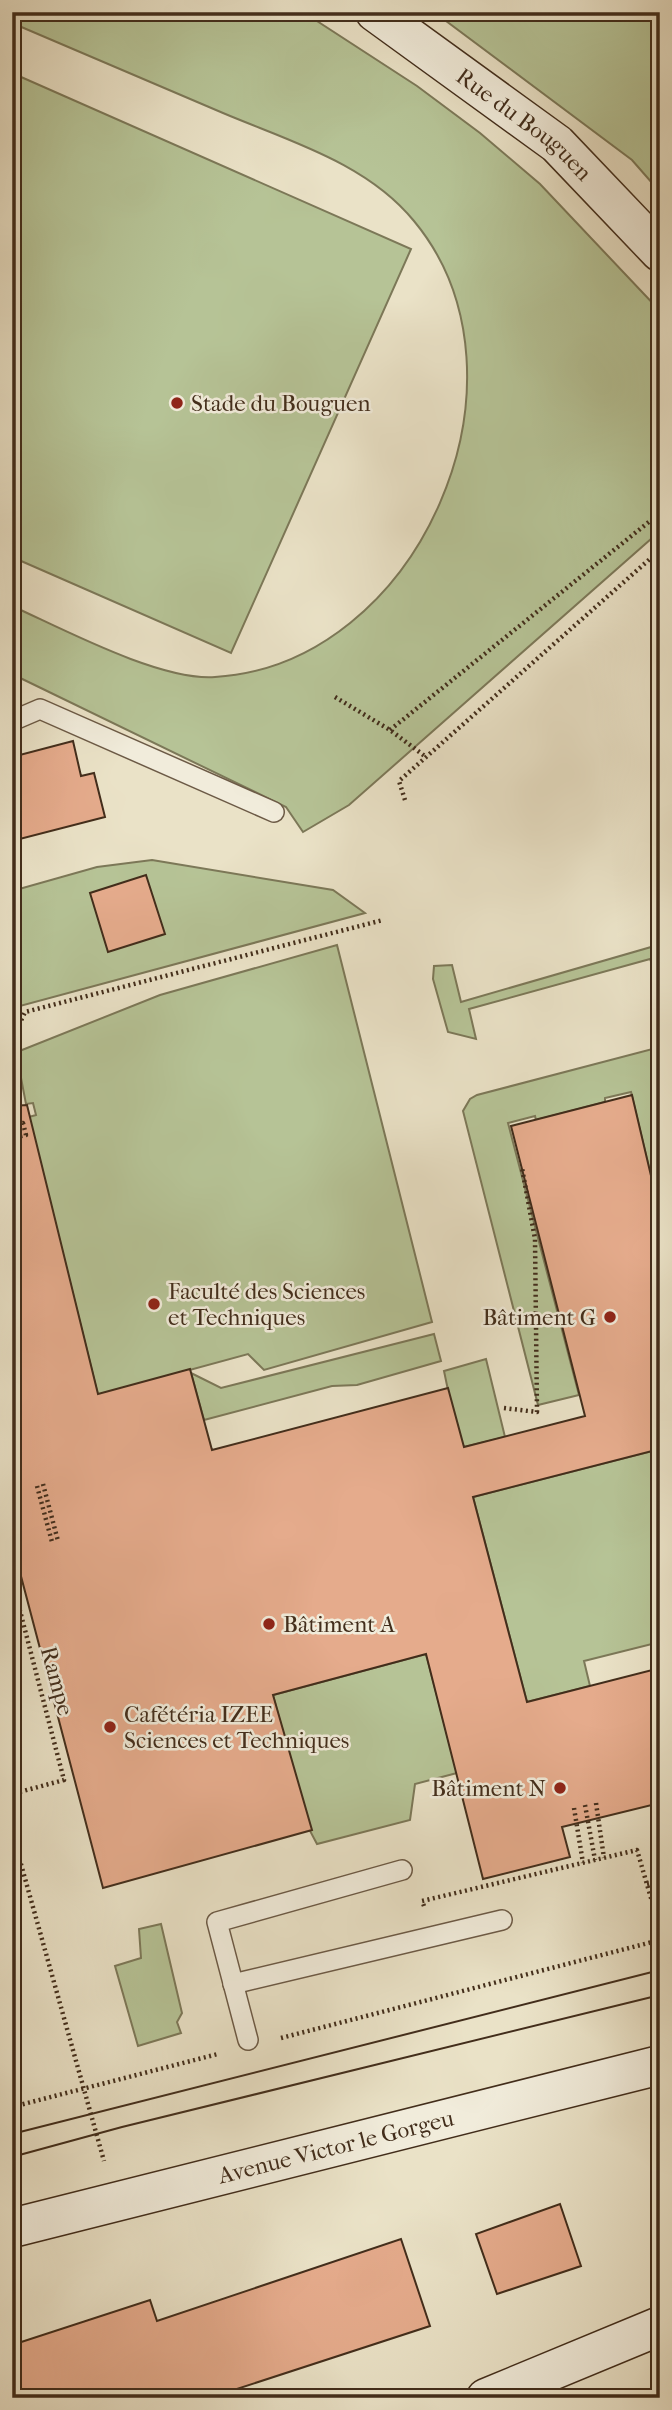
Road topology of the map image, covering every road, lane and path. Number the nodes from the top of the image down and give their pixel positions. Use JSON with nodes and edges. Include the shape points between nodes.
{"nodes":[{"id":1,"x":375,"y":12,"type":"edge"},
{"id":2,"x":660,"y":252,"type":"edge"},
{"id":3,"x":660,"y":513,"type":"edge"},
{"id":4,"x":660,"y":550,"type":"edge"},
{"id":5,"x":335,"y":697,"type":"dead end"},
{"id":6,"x":12,"y":721,"type":"edge"},
{"id":7,"x":390,"y":730,"type":"junction"},
{"id":8,"x":426,"y":757,"type":"junction"},
{"id":9,"x":405,"y":800,"type":"dead end"},
{"id":10,"x":274,"y":812,"type":"dead end"},
{"id":11,"x":383,"y":920,"type":"dead end"},
{"id":12,"x":12,"y":1040,"type":"edge"},
{"id":13,"x":12,"y":1126,"type":"edge"},
{"id":14,"x":12,"y":1138,"type":"edge"},
{"id":15,"x":522,"y":1168,"type":"dead end"},
{"id":16,"x":504,"y":1408,"type":"dead end"},
{"id":17,"x":58,"y":1541,"type":"dead end"},
{"id":18,"x":52,"y":1542,"type":"dead end"},
{"id":19,"x":19,"y":1572,"type":"dead end"},
{"id":20,"x":12,"y":1574,"type":"edge"},
{"id":21,"x":12,"y":1602,"type":"edge"},
{"id":22,"x":12,"y":1794,"type":"edge"},
{"id":23,"x":596,"y":1803,"type":"dead end"},
{"id":24,"x":585,"y":1805,"type":"dead end"},
{"id":25,"x":574,"y":1808,"type":"dead end"},
{"id":26,"x":12,"y":1832,"type":"edge"},
{"id":27,"x":604,"y":1858,"type":"junction"},
{"id":28,"x":595,"y":1860,"type":"junction"},
{"id":29,"x":583,"y":1863,"type":"junction"},
{"id":30,"x":402,"y":1870,"type":"dead end"},
{"id":31,"x":660,"y":1881,"type":"edge"},
{"id":32,"x":647,"y":1884,"type":"junction"},
{"id":33,"x":502,"y":1920,"type":"dead end"},
{"id":34,"x":660,"y":1929,"type":"edge"},
{"id":35,"x":432,"y":1938,"type":"junction"},
{"id":36,"x":660,"y":1940,"type":"edge"},
{"id":37,"x":233,"y":1984,"type":"junction"},
{"id":38,"x":272,"y":2040,"type":"dead end"},
{"id":39,"x":240,"y":2045,"type":"joint"},
{"id":40,"x":660,"y":2065,"type":"edge"},
{"id":41,"x":84,"y":2088,"type":"junction"},
{"id":42,"x":12,"y":2107,"type":"edge"},
{"id":43,"x":106,"y":2171,"type":"dead end"},
{"id":44,"x":12,"y":2228,"type":"edge"},
{"id":45,"x":660,"y":2326,"type":"edge"},
{"id":46,"x":485,"y":2398,"type":"edge"}],
"edges":[{"from":1,"to":2,"type":"main road","name":"Rue du Bouguen","via":[[557,144]]},
{"from":3,"to":7,"type":"path"},
{"from":4,"to":8,"type":"path"},
{"from":5,"to":7,"type":"path"},
{"from":6,"to":10,"type":"lane","via":[[40,709]]},
{"from":7,"to":8,"type":"path"},
{"from":8,"to":9,"type":"path","via":[[399,781]]},
{"from":11,"to":12,"type":"path","via":[[25,1012]]},
{"from":13,"to":14,"type":"path","via":[[23,1123],[26,1135]]},
{"from":15,"to":16,"type":"path","via":[[535,1239],[537,1412]]},
{"from":17,"to":18,"type":"path","via":[[40,1485]]},
{"from":19,"to":20,"type":"path"},
{"from":21,"to":22,"type":"path","name":"Rampe","via":[[19,1606],[64,1780]]},
{"from":23,"to":27,"type":"path"},
{"from":24,"to":28,"type":"path"},
{"from":25,"to":29,"type":"path"},
{"from":26,"to":41,"type":"path"},
{"from":27,"to":28,"type":"path"},
{"from":27,"to":32,"type":"path","via":[[637,1850]]},
{"from":28,"to":29,"type":"path"},
{"from":29,"to":35,"type":"path","via":[[422,1901]]},
{"from":30,"to":37,"type":"lane","via":[[217,1922]]},
{"from":31,"to":32,"type":"path"},
{"from":32,"to":34,"type":"path"},
{"from":33,"to":35,"type":"lane"},
{"from":35,"to":37,"type":"lane"},
{"from":36,"to":38,"type":"path"},
{"from":37,"to":39,"type":"lane"},
{"from":39,"to":41,"type":"path"},
{"from":40,"to":44,"type":"main road","name":"Avenue Victor le Gorgeu"},
{"from":41,"to":42,"type":"path"},
{"from":41,"to":43,"type":"path"},
{"from":45,"to":46,"type":"main road"}]}
